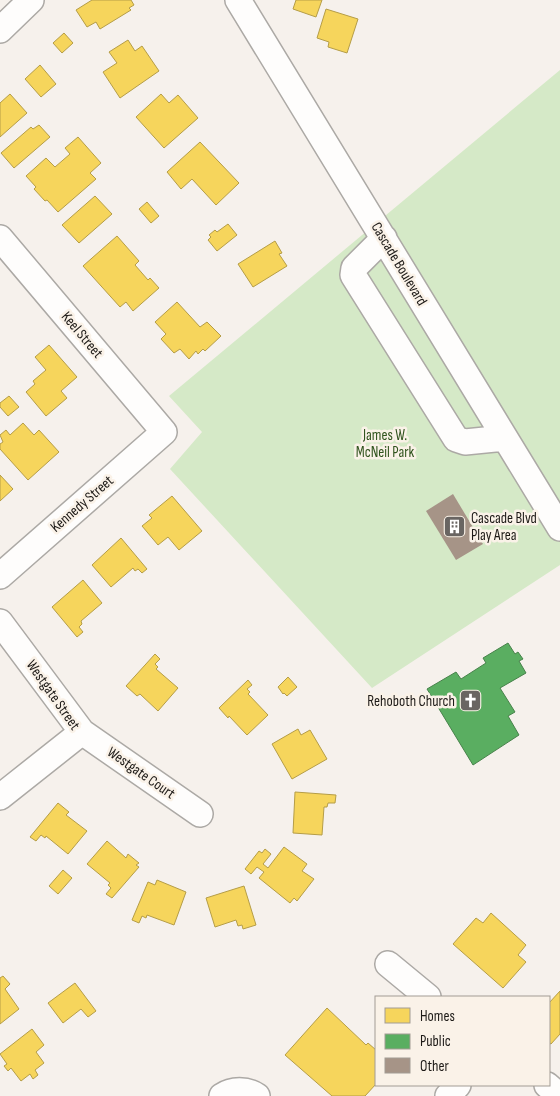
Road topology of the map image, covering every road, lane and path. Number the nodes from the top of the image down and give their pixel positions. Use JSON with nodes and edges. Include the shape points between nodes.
{"nodes":[{"id":1,"x":31,"y":0,"type":"edge"},
{"id":2,"x":238,"y":0,"type":"edge"},
{"id":3,"x":0,"y":30,"type":"edge"},
{"id":4,"x":0,"y":238,"type":"edge"},
{"id":5,"x":384,"y":238,"type":"junction"},
{"id":6,"x":164,"y":432,"type":"joint"},
{"id":7,"x":505,"y":438,"type":"junction"},
{"id":8,"x":560,"y":528,"type":"edge"},
{"id":9,"x":0,"y":576,"type":"edge"},
{"id":10,"x":0,"y":622,"type":"edge"},
{"id":11,"x":82,"y":732,"type":"junction"},
{"id":12,"x":0,"y":797,"type":"edge"},
{"id":13,"x":200,"y":814,"type":"dead end"},
{"id":14,"x":388,"y":964,"type":"dead end"},
{"id":15,"x":427,"y":996,"type":"edge"},
{"id":16,"x":457,"y":1086,"type":"edge"},
{"id":17,"x":548,"y":1086,"type":"edge"},
{"id":18,"x":222,"y":1096,"type":"edge"},
{"id":19,"x":257,"y":1096,"type":"edge"},
{"id":20,"x":448,"y":1096,"type":"edge"},
{"id":21,"x":560,"y":1096,"type":"edge"}],
"edges":[{"from":1,"to":3,"type":"street"},
{"from":2,"to":5,"type":"street","name":"Cascade Boulevard"},
{"from":4,"to":6,"type":"street","name":"Keel Street"},
{"from":5,"to":7,"type":"street","name":"Cascade Boulevard"},
{"from":5,"to":7,"type":"street","via":[[354,268],[353,275],[456,439],[464,442]]},
{"from":6,"to":9,"type":"street","name":"Kennedy Street"},
{"from":7,"to":8,"type":"street","name":"Cascade Boulevard"},
{"from":10,"to":11,"type":"street","name":"Westgate Street"},
{"from":11,"to":12,"type":"street","name":"Westgate Street"},
{"from":11,"to":13,"type":"street","name":"Westgate Court"},
{"from":14,"to":15,"type":"street"},
{"from":16,"to":20,"type":"street"},
{"from":17,"to":21,"type":"street"},
{"from":18,"to":19,"type":"street","via":[[243,1090]]}]}
